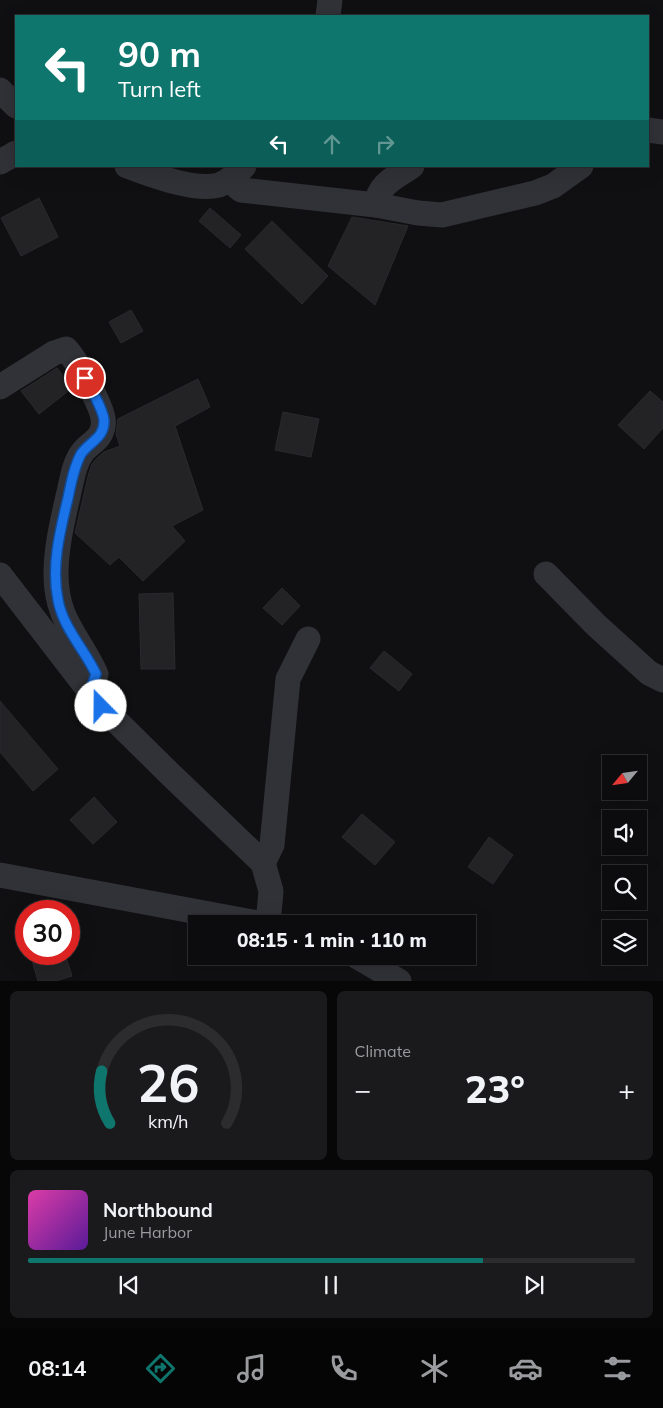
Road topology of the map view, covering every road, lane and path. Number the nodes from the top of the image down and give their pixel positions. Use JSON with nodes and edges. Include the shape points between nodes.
{"nodes":[{"id":1,"x":330,"y":0,"type":"edge"},
{"id":2,"x":328,"y":15,"type":"edge"},
{"id":3,"x":0,"y":90,"type":"edge"},
{"id":4,"x":15,"y":105,"type":"edge"},
{"id":5,"x":649,"y":130,"type":"edge"},
{"id":6,"x":663,"y":132,"type":"edge"},
{"id":7,"x":15,"y":153,"type":"edge"},
{"id":8,"x":0,"y":162,"type":"edge"},
{"id":9,"x":130,"y":167,"type":"edge"},
{"id":10,"x":411,"y":167,"type":"edge"},
{"id":11,"x":580,"y":167,"type":"edge"},
{"id":12,"x":236,"y":173,"type":"edge"},
{"id":13,"x":376,"y":205,"type":"junction"},
{"id":14,"x":0,"y":387,"type":"edge"},
{"id":15,"x":546,"y":574,"type":"dead end"},
{"id":16,"x":0,"y":575,"type":"edge"},
{"id":17,"x":308,"y":639,"type":"dead end"},
{"id":18,"x":663,"y":680,"type":"edge"},
{"id":19,"x":90,"y":692,"type":"junction"},
{"id":20,"x":263,"y":863,"type":"junction"},
{"id":21,"x":0,"y":875,"type":"edge"},
{"id":22,"x":215,"y":915,"type":"edge"},
{"id":23,"x":269,"y":915,"type":"edge"},
{"id":24,"x":372,"y":965,"type":"edge"},
{"id":25,"x":399,"y":980,"type":"edge"}],
"edges":[{"from":1,"to":2,"type":"street"},
{"from":3,"to":4,"type":"street"},
{"from":5,"to":6,"type":"street"},
{"from":7,"to":8,"type":"street"},
{"from":9,"to":12,"type":"street","via":[[183,184],[208,186],[218,185]]},
{"from":10,"to":13,"type":"street","via":[[384,185],[377,194]]},
{"from":11,"to":13,"type":"street","via":[[553,186],[535,193],[442,215]]},
{"from":12,"to":13,"type":"street","via":[[241,190]]},
{"from":14,"to":19,"type":"street","via":[[54,353],[66,349],[74,357],[104,420],[102,431],[82,452],[74,472],[56,556],[58,600],[63,617],[96,674]]},
{"from":15,"to":18,"type":"street","via":[[609,637],[649,673]]},
{"from":16,"to":19,"type":"street"},
{"from":17,"to":20,"type":"street","via":[[288,679],[272,845]]},
{"from":19,"to":20,"type":"street","via":[[170,775]]},
{"from":20,"to":23,"type":"street","via":[[271,891]]},
{"from":21,"to":22,"type":"street"},
{"from":24,"to":25,"type":"street"}]}
